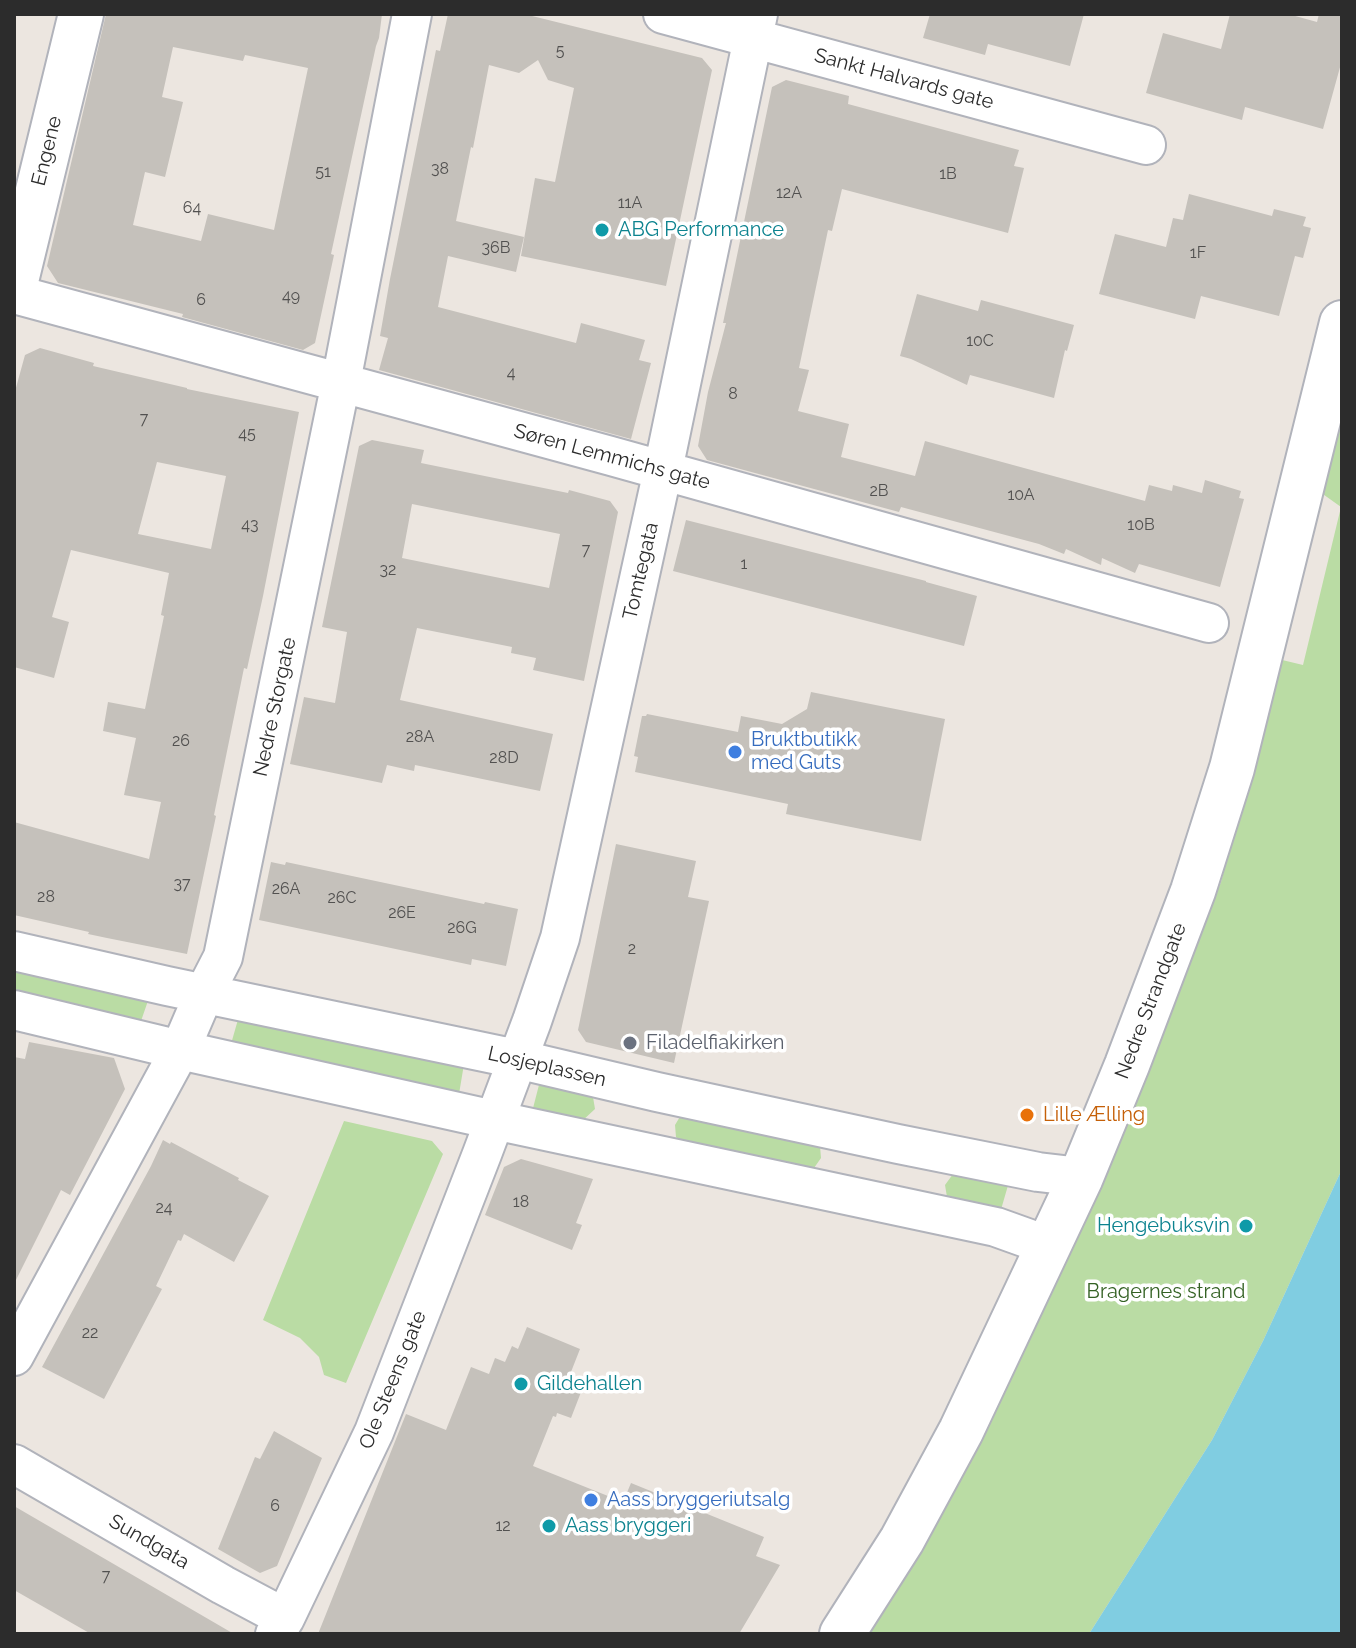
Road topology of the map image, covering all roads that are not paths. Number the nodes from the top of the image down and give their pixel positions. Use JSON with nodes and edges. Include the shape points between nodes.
{"nodes":[{"id":1,"x":81,"y":14,"type":"edge"},
{"id":2,"x":412,"y":14,"type":"edge"},
{"id":3,"x":663,"y":14,"type":"edge"},
{"id":4,"x":756,"y":26,"type":"edge"},
{"id":5,"x":1146,"y":145,"type":"dead end"},
{"id":6,"x":14,"y":292,"type":"edge"},
{"id":7,"x":1342,"y":323,"type":"edge"},
{"id":8,"x":341,"y":382,"type":"junction"},
{"id":9,"x":663,"y":470,"type":"junction"},
{"id":10,"x":1209,"y":623,"type":"dead end"},
{"id":11,"x":14,"y":951,"type":"edge"},
{"id":12,"x":204,"y":994,"type":"junction"},
{"id":13,"x":14,"y":1010,"type":"edge"},
{"id":14,"x":180,"y":1050,"type":"junction"},
{"id":15,"x":517,"y":1059,"type":"junction"},
{"id":16,"x":494,"y":1120,"type":"junction"},
{"id":17,"x":1081,"y":1177,"type":"junction"},
{"id":18,"x":1049,"y":1246,"type":"junction"},
{"id":19,"x":14,"y":1356,"type":"edge"},
{"id":20,"x":14,"y":1464,"type":"edge"},
{"id":21,"x":280,"y":1626,"type":"edge"},
{"id":22,"x":842,"y":1634,"type":"edge"}],
"edges":[{"from":1,"to":6,"type":"street","name":"Engene"},
{"from":2,"to":8,"type":"street","name":"Nedre Storgate"},
{"from":3,"to":4,"type":"street","name":"Sankt Halvards gate"},
{"from":4,"to":5,"type":"street","name":"Sankt Halvards gate"},
{"from":4,"to":9,"type":"street","name":"Tomtegata"},
{"from":6,"to":8,"type":"street","name":"Søren Lemmichs gate"},
{"from":7,"to":17,"type":"street","name":"Nedre Strandgate","via":[[1232,768],[1188,905]]},
{"from":8,"to":9,"type":"street","name":"Søren Lemmichs gate"},
{"from":8,"to":12,"type":"street","name":"Nedre Storgate","via":[[223,957]]},
{"from":9,"to":10,"type":"street","name":"Søren Lemmichs gate"},
{"from":9,"to":15,"type":"street","name":"Tomtegata","via":[[560,938]]},
{"from":11,"to":12,"type":"street","name":"Losjeplassen"},
{"from":12,"to":14,"type":"street","name":"Nedre Storgate"},
{"from":12,"to":15,"type":"street","name":"Losjeplassen"},
{"from":13,"to":14,"type":"street"},
{"from":14,"to":16,"type":"street"},
{"from":14,"to":19,"type":"street","name":"Nedre Storgate"},
{"from":15,"to":16,"type":"street","name":"Tomtegata"},
{"from":15,"to":17,"type":"street","name":"Losjeplassen","via":[[909,1147]]},
{"from":16,"to":18,"type":"street","via":[[996,1227]]},
{"from":16,"to":21,"type":"street","name":"Ole Steens gate","via":[[374,1432]]},
{"from":17,"to":18,"type":"street","name":"Nedre Strandgate"},
{"from":18,"to":22,"type":"street","name":"Nedre Strandgate","via":[[961,1431],[902,1540]]},
{"from":20,"to":21,"type":"street","name":"Sundgata","via":[[223,1585]]}]}
